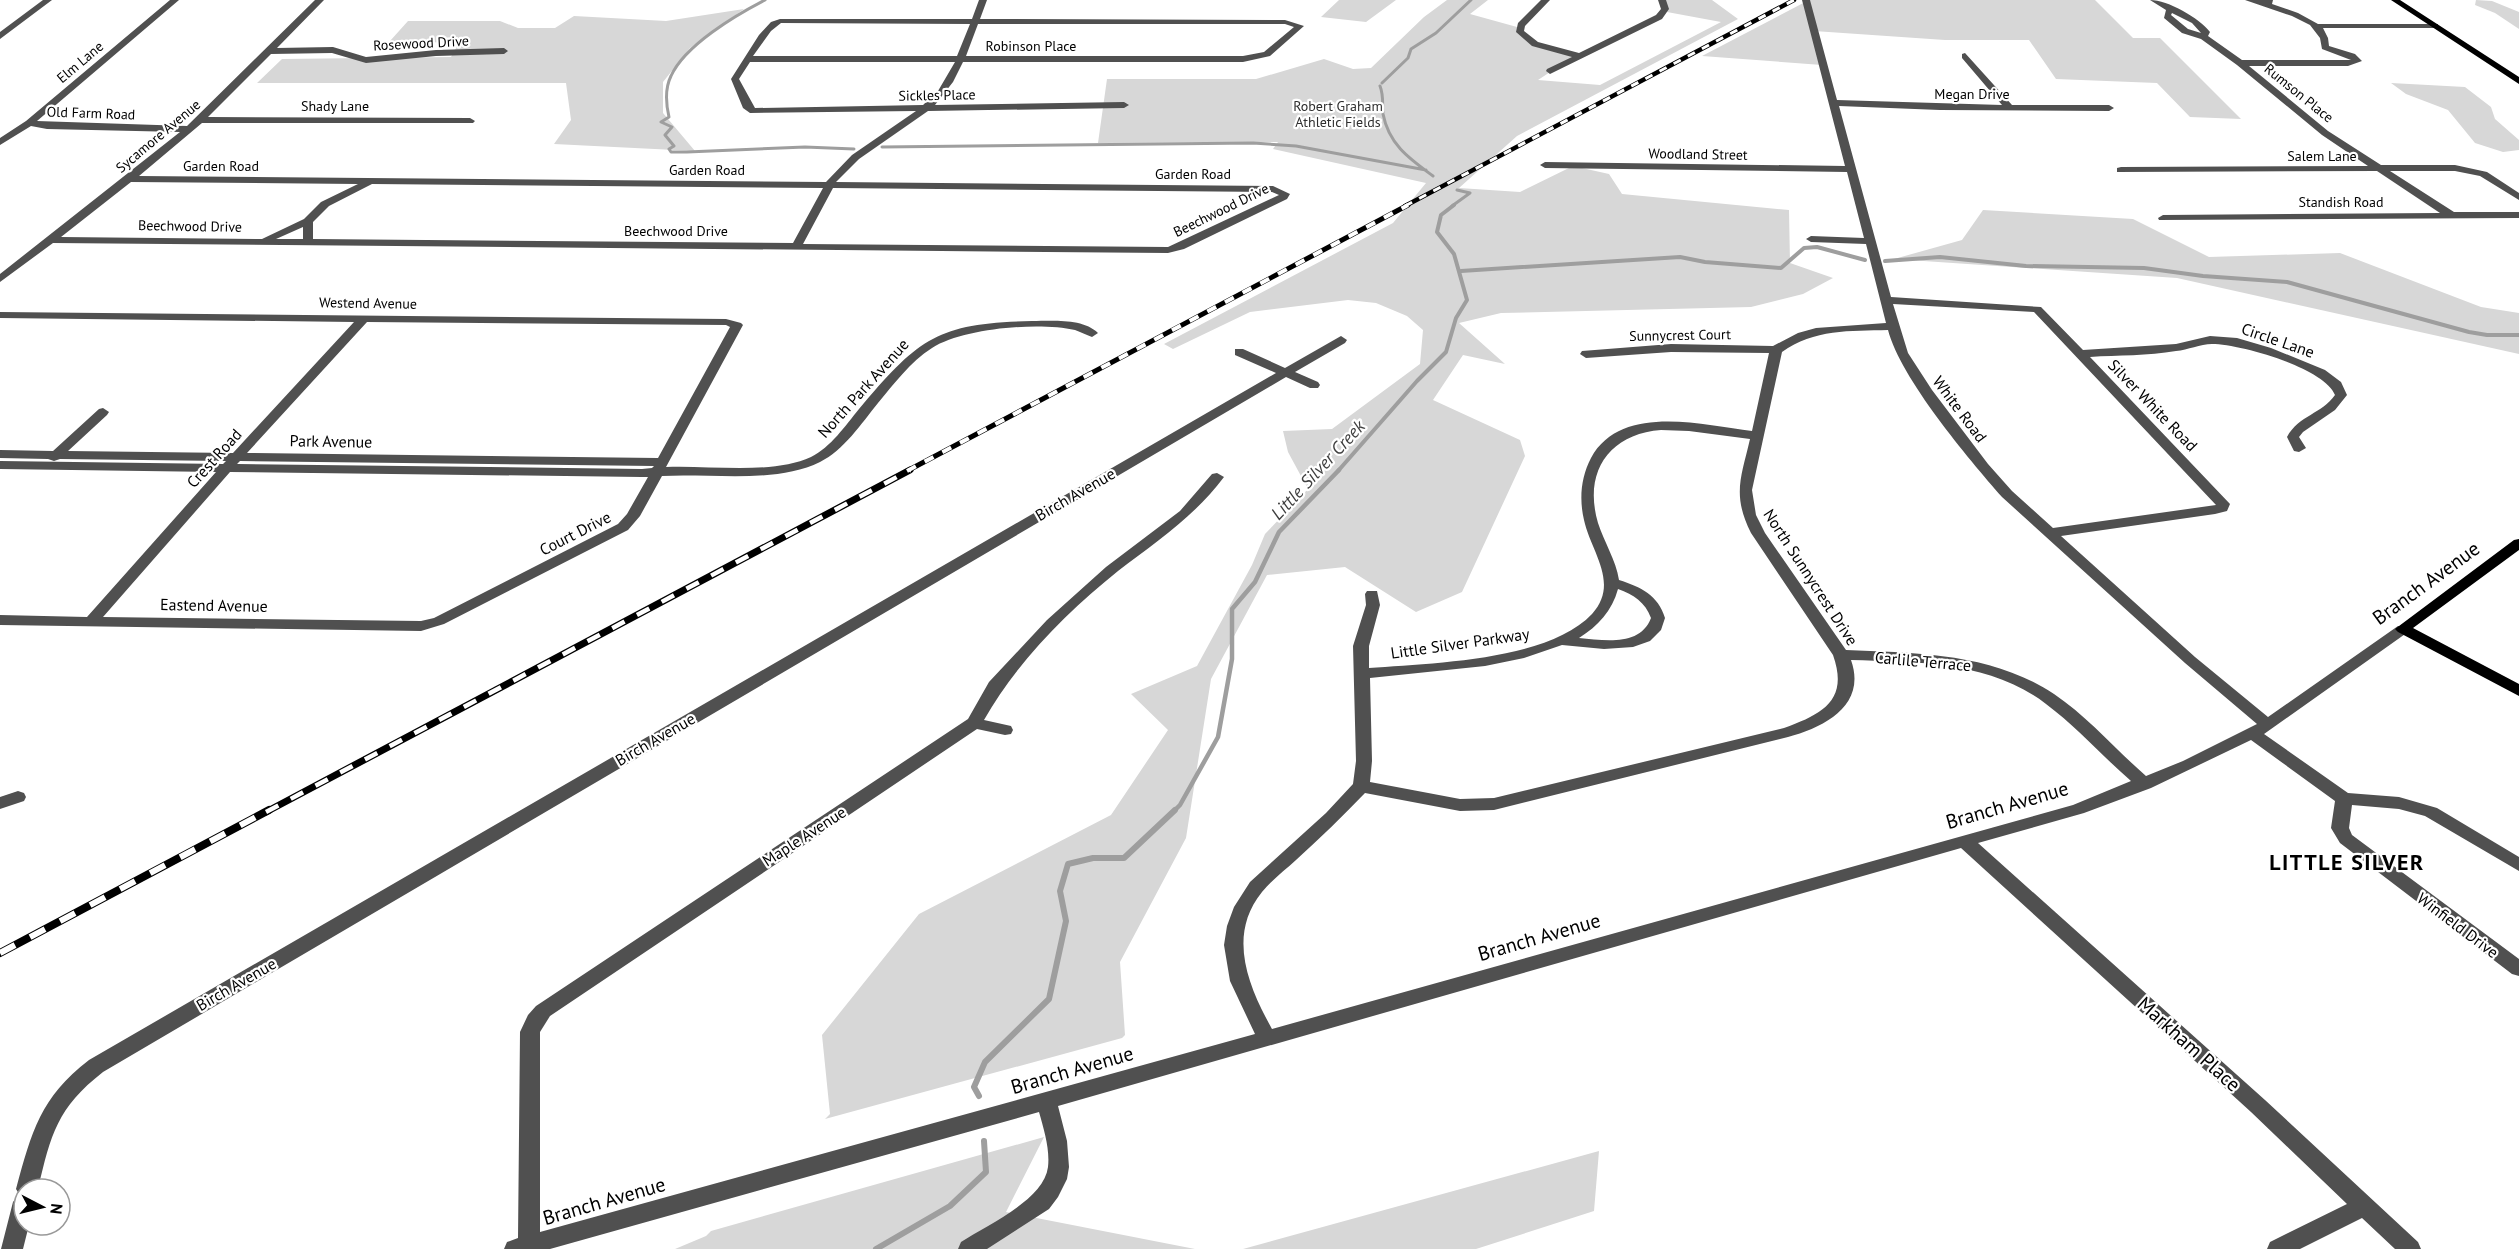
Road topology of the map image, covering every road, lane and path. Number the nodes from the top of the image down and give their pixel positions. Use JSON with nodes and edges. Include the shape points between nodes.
{"nodes":[{"id":1,"x":48,"y":0,"type":"edge"},
{"id":2,"x":175,"y":0,"type":"edge"},
{"id":3,"x":320,"y":0,"type":"edge"},
{"id":4,"x":983,"y":0,"type":"edge"},
{"id":5,"x":1546,"y":0,"type":"edge"},
{"id":6,"x":1662,"y":0,"type":"edge"},
{"id":7,"x":1806,"y":0,"type":"edge"},
{"id":8,"x":2154,"y":0,"type":"edge"},
{"id":9,"x":2249,"y":0,"type":"edge"},
{"id":10,"x":2395,"y":0,"type":"edge"},
{"id":11,"x":2268,"y":2,"type":"edge"},
{"id":12,"x":974,"y":21,"type":"junction"},
{"id":13,"x":2316,"y":26,"type":"junction"},
{"id":14,"x":2435,"y":26,"type":"junction"},
{"id":15,"x":0,"y":36,"type":"edge"},
{"id":16,"x":2325,"y":47,"type":"junction"},
{"id":17,"x":269,"y":51,"type":"junction"},
{"id":18,"x":504,"y":51,"type":"dead end"},
{"id":19,"x":1579,"y":56,"type":"junction"},
{"id":20,"x":1965,"y":56,"type":"dead end"},
{"id":21,"x":748,"y":59,"type":"junction"},
{"id":22,"x":958,"y":59,"type":"junction"},
{"id":23,"x":2240,"y":63,"type":"junction"},
{"id":24,"x":2286,"y":63,"type":"junction"},
{"id":25,"x":1550,"y":71,"type":"dead end"},
{"id":26,"x":2519,"y":81,"type":"edge"},
{"id":27,"x":1834,"y":103,"type":"junction"},
{"id":28,"x":1124,"y":105,"type":"dead end"},
{"id":29,"x":924,"y":108,"type":"junction"},
{"id":30,"x":2010,"y":108,"type":"junction"},
{"id":31,"x":2109,"y":108,"type":"dead end"},
{"id":32,"x":200,"y":120,"type":"junction"},
{"id":33,"x":470,"y":121,"type":"dead end"},
{"id":34,"x":29,"y":123,"type":"junction"},
{"id":35,"x":188,"y":129,"type":"junction"},
{"id":36,"x":0,"y":142,"type":"edge"},
{"id":37,"x":1545,"y":165,"type":"dead end"},
{"id":38,"x":1850,"y":169,"type":"junction"},
{"id":39,"x":2378,"y":169,"type":"junction"},
{"id":40,"x":2121,"y":170,"type":"dead end"},
{"id":41,"x":129,"y":179,"type":"junction"},
{"id":42,"x":327,"y":180,"type":"junction"},
{"id":43,"x":374,"y":181,"type":"junction"},
{"id":44,"x":2499,"y":184,"type":"junction"},
{"id":45,"x":2519,"y":184,"type":"edge"},
{"id":46,"x":830,"y":185,"type":"junction"},
{"id":47,"x":1284,"y":192,"type":"joint"},
{"id":48,"x":2519,"y":197,"type":"edge"},
{"id":49,"x":333,"y":199,"type":"junction"},
{"id":50,"x":2519,"y":215,"type":"edge"},
{"id":51,"x":2452,"y":216,"type":"junction"},
{"id":52,"x":2163,"y":218,"type":"dead end"},
{"id":53,"x":308,"y":221,"type":"junction"},
{"id":54,"x":1811,"y":239,"type":"dead end"},
{"id":55,"x":51,"y":240,"type":"junction"},
{"id":56,"x":263,"y":241,"type":"junction"},
{"id":57,"x":1869,"y":241,"type":"junction"},
{"id":58,"x":308,"y":242,"type":"junction"},
{"id":59,"x":796,"y":247,"type":"junction"},
{"id":60,"x":0,"y":279,"type":"edge"},
{"id":61,"x":1887,"y":300,"type":"junction"},
{"id":62,"x":0,"y":315,"type":"edge"},
{"id":63,"x":364,"y":318,"type":"junction"},
{"id":64,"x":735,"y":324,"type":"joint"},
{"id":65,"x":1893,"y":326,"type":"junction"},
{"id":66,"x":1092,"y":333,"type":"dead end"},
{"id":67,"x":1341,"y":340,"type":"dead end"},
{"id":68,"x":1776,"y":350,"type":"junction"},
{"id":69,"x":1239,"y":352,"type":"dead end"},
{"id":70,"x":1586,"y":354,"type":"dead end"},
{"id":71,"x":2081,"y":354,"type":"junction"},
{"id":72,"x":1285,"y":372,"type":"junction"},
{"id":73,"x":1314,"y":385,"type":"dead end"},
{"id":74,"x":102,"y":412,"type":"dead end"},
{"id":75,"x":1757,"y":436,"type":"junction"},
{"id":76,"x":2299,"y":448,"type":"dead end"},
{"id":77,"x":0,"y":454,"type":"edge"},
{"id":78,"x":56,"y":455,"type":"junction"},
{"id":79,"x":236,"y":457,"type":"junction"},
{"id":80,"x":0,"y":465,"type":"edge"},
{"id":81,"x":45,"y":466,"type":"junction"},
{"id":82,"x":659,"y":467,"type":"junction"},
{"id":83,"x":226,"y":468,"type":"junction"},
{"id":84,"x":1217,"y":477,"type":"dead end"},
{"id":85,"x":2049,"y":533,"type":"junction"},
{"id":86,"x":2519,"y":543,"type":"edge"},
{"id":87,"x":1612,"y":582,"type":"junction"},
{"id":88,"x":1372,"y":594,"type":"dead end"},
{"id":89,"x":0,"y":620,"type":"edge"},
{"id":90,"x":90,"y":621,"type":"junction"},
{"id":91,"x":428,"y":624,"type":"joint"},
{"id":92,"x":2403,"y":629,"type":"junction"},
{"id":93,"x":1564,"y":641,"type":"junction"},
{"id":94,"x":1842,"y":655,"type":"junction"},
{"id":95,"x":1361,"y":674,"type":"junction"},
{"id":96,"x":2519,"y":691,"type":"edge"},
{"id":97,"x":974,"y":723,"type":"junction"},
{"id":98,"x":2260,"y":729,"type":"junction"},
{"id":99,"x":1005,"y":730,"type":"dead end"},
{"id":100,"x":2145,"y":784,"type":"junction"},
{"id":101,"x":1361,"y":786,"type":"junction"},
{"id":102,"x":18,"y":798,"type":"dead end"},
{"id":103,"x":2344,"y":799,"type":"junction"},
{"id":104,"x":0,"y":803,"type":"edge"},
{"id":105,"x":1965,"y":842,"type":"junction"},
{"id":106,"x":2519,"y":865,"type":"edge"},
{"id":107,"x":2519,"y":969,"type":"edge"},
{"id":108,"x":1267,"y":1038,"type":"junction"},
{"id":109,"x":1047,"y":1101,"type":"junction"},
{"id":110,"x":30,"y":1177,"type":"edge"},
{"id":111,"x":2364,"y":1206,"type":"junction"},
{"id":112,"x":522,"y":1247,"type":"edge"},
{"id":113,"x":969,"y":1249,"type":"edge"},
{"id":114,"x":2278,"y":1249,"type":"edge"},
{"id":115,"x":2410,"y":1249,"type":"edge"}],
"edges":[{"from":1,"to":15,"type":"street"},
{"from":2,"to":34,"type":"street","name":"Elm Lane"},
{"from":3,"to":17,"type":"street","name":"Sycamore Avenue"},
{"from":4,"to":12,"type":"street"},
{"from":5,"to":19,"type":"street","via":[[1521,25],[1520,32],[1535,44]]},
{"from":6,"to":19,"type":"street","via":[[1665,9],[1659,17]]},
{"from":7,"to":27,"type":"street","name":"White Road"},
{"from":8,"to":23,"type":"street","name":"Rumson Place","via":[[2169,11],[2167,16],[2175,24],[2204,37]]},
{"from":9,"to":11,"type":"street"},
{"from":10,"to":14,"type":"main road"},
{"from":11,"to":13,"type":"street"},
{"from":12,"to":21,"type":"street","via":[[774,22]]},
{"from":12,"to":22,"type":"street"},
{"from":12,"to":22,"type":"street","name":"Robinson Place","via":[[1285,22],[1300,28],[1267,54],[1243,60]]},
{"from":13,"to":14,"type":"street"},
{"from":13,"to":16,"type":"street","via":[[2325,37]]},
{"from":14,"to":26,"type":"main road"},
{"from":16,"to":24,"type":"street"},
{"from":16,"to":24,"type":"street","via":[[2358,61]]},
{"from":17,"to":18,"type":"street","name":"Rosewood Drive","via":[[333,50],[366,60]]},
{"from":17,"to":32,"type":"street","name":"Sycamore Avenue"},
{"from":19,"to":25,"type":"street"},
{"from":20,"to":30,"type":"street"},
{"from":21,"to":22,"type":"street","name":"Robinson Place"},
{"from":21,"to":29,"type":"street","name":"Sickles Place","via":[[735,81],[750,111]]},
{"from":22,"to":29,"type":"street","via":[[946,86]]},
{"from":23,"to":24,"type":"street"},
{"from":23,"to":39,"type":"street","name":"Rumson Place","via":[[2325,133]]},
{"from":27,"to":30,"type":"street","name":"Megan Drive"},
{"from":27,"to":38,"type":"street","name":"White Road"},
{"from":28,"to":29,"type":"street","name":"Sickles Place"},
{"from":29,"to":46,"type":"street","via":[[855,157]]},
{"from":30,"to":31,"type":"street","name":"Megan Drive"},
{"from":32,"to":33,"type":"street","name":"Shady Lane"},
{"from":32,"to":35,"type":"street","name":"Sycamore Avenue"},
{"from":34,"to":35,"type":"street","name":"Old Farm Road"},
{"from":34,"to":36,"type":"street","name":"Elm Lane"},
{"from":35,"to":41,"type":"street","name":"Sycamore Avenue"},
{"from":37,"to":38,"type":"street","name":"Woodland Street"},
{"from":38,"to":57,"type":"street","name":"White Road"},
{"from":39,"to":40,"type":"street","name":"Salem Lane"},
{"from":39,"to":44,"type":"street","name":"Salem Lane","via":[[2464,169]]},
{"from":39,"to":51,"type":"street","name":"Rumson Place"},
{"from":41,"to":42,"type":"street","name":"Garden Road"},
{"from":41,"to":55,"type":"street","name":"Sycamore Avenue"},
{"from":42,"to":43,"type":"street","name":"Garden Road"},
{"from":42,"to":49,"type":"street"},
{"from":43,"to":46,"type":"street","name":"Garden Road"},
{"from":43,"to":49,"type":"street"},
{"from":44,"to":45,"type":"street","name":"Salem Lane"},
{"from":44,"to":48,"type":"street"},
{"from":46,"to":47,"type":"street","name":"Garden Road"},
{"from":46,"to":59,"type":"street"},
{"from":47,"to":59,"type":"street","name":"Beechwood Drive","via":[[1283,197],[1273,202],[1180,248],[1168,250]]},
{"from":49,"to":53,"type":"street"},
{"from":50,"to":51,"type":"street","name":"Standish Road"},
{"from":51,"to":52,"type":"street","name":"Standish Road"},
{"from":53,"to":56,"type":"street"},
{"from":53,"to":58,"type":"street"},
{"from":54,"to":57,"type":"street"},
{"from":55,"to":56,"type":"street","name":"Beechwood Drive"},
{"from":55,"to":60,"type":"street","name":"Sycamore Avenue"},
{"from":56,"to":58,"type":"street","name":"Beechwood Drive"},
{"from":57,"to":61,"type":"street","name":"White Road"},
{"from":58,"to":59,"type":"street","name":"Beechwood Drive"},
{"from":61,"to":65,"type":"street","name":"White Road"},
{"from":61,"to":71,"type":"street","name":"Silver White Road","via":[[2030,307],[2041,313]]},
{"from":62,"to":63,"type":"street","name":"Westend Avenue"},
{"from":63,"to":64,"type":"street","name":"Westend Avenue"},
{"from":63,"to":79,"type":"street","name":"Crest Road"},
{"from":64,"to":82,"type":"street","name":"Court Drive"},
{"from":65,"to":68,"type":"street","via":[[1808,333]]},
{"from":65,"to":85,"type":"street","name":"White Road","via":[[1902,353],[1927,392],[1994,481]]},
{"from":66,"to":82,"type":"street","name":"North Park Avenue","via":[[1080,327],[1008,324],[956,332],[915,353],[836,445],[812,460],[776,469]]},
{"from":67,"to":72,"type":"street","name":"Birch Avenue"},
{"from":68,"to":70,"type":"street","name":"Sunnycrest Court","via":[[1671,348]]},
{"from":68,"to":75,"type":"street","name":"North Sunnycrest Drive"},
{"from":69,"to":72,"type":"street"},
{"from":71,"to":76,"type":"street","name":"Circle Lane","via":[[2160,350],[2222,340],[2254,346],[2314,370],[2331,380],[2341,394],[2336,403],[2296,429],[2293,437]]},
{"from":71,"to":85,"type":"street","name":"Silver White Road","via":[[2223,504],[2215,510]]},
{"from":72,"to":73,"type":"street"},
{"from":72,"to":110,"type":"street","name":"Birch Avenue","via":[[96,1066],[54,1106]]},
{"from":74,"to":78,"type":"street"},
{"from":75,"to":87,"type":"street","via":[[1654,426],[1624,432],[1609,441],[1595,460],[1588,498],[1596,538]]},
{"from":75,"to":94,"type":"street","name":"North Sunnycrest Drive","via":[[1745,490],[1749,515]]},
{"from":77,"to":78,"type":"street","name":"Park Avenue"},
{"from":78,"to":79,"type":"street","name":"Park Avenue"},
{"from":78,"to":81,"type":"street"},
{"from":79,"to":82,"type":"street","name":"Park Avenue"},
{"from":79,"to":83,"type":"street","name":"Crest Road"},
{"from":80,"to":81,"type":"street","name":"Park Avenue"},
{"from":81,"to":83,"type":"street","name":"Park Avenue"},
{"from":82,"to":83,"type":"street","name":"Park Avenue"},
{"from":82,"to":91,"type":"street","name":"Court Drive","via":[[633,516],[615,533]]},
{"from":83,"to":90,"type":"street","name":"Crest Road"},
{"from":84,"to":97,"type":"street","name":"Maple Avenue","via":[[1185,514],[1111,570],[1052,623],[995,686]]},
{"from":85,"to":98,"type":"street","name":"White Road"},
{"from":86,"to":92,"type":"main road","name":"Branch Avenue"},
{"from":87,"to":93,"type":"street","name":"Little Silver Parkway","via":[[1596,618]]},
{"from":87,"to":93,"type":"street","name":"Little Silver Parkway","via":[[1648,600],[1658,618],[1653,630],[1629,643]]},
{"from":88,"to":95,"type":"street","via":[[1373,605],[1360,646]]},
{"from":89,"to":90,"type":"street","name":"Eastend Avenue"},
{"from":90,"to":91,"type":"street","name":"Eastend Avenue"},
{"from":92,"to":96,"type":"main road"},
{"from":92,"to":98,"type":"street","name":"Branch Avenue"},
{"from":93,"to":95,"type":"street","name":"Little Silver Parkway","via":[[1509,656]]},
{"from":94,"to":100,"type":"street","name":"Carlile Terrace","via":[[1951,660],[2001,673],[2050,699]]},
{"from":94,"to":101,"type":"street","name":"North Sunnycrest Drive","via":[[1847,684],[1841,700],[1816,722],[1788,732],[1494,804],[1460,805]]},
{"from":95,"to":101,"type":"street"},
{"from":97,"to":99,"type":"street"},
{"from":97,"to":112,"type":"street","name":"Maple Avenue","via":[[588,980],[535,1020],[530,1032]]},
{"from":98,"to":100,"type":"street","name":"Branch Avenue"},
{"from":98,"to":103,"type":"street"},
{"from":100,"to":105,"type":"street","name":"Branch Avenue","via":[[2078,809]]},
{"from":101,"to":108,"type":"street","via":[[1256,887],[1239,914],[1232,950],[1237,975]]},
{"from":102,"to":104,"type":"street"},
{"from":103,"to":106,"type":"street","via":[[2387,800],[2431,812]]},
{"from":103,"to":107,"type":"street","name":"Winfield Drive","via":[[2340,828],[2346,839]]},
{"from":105,"to":108,"type":"street","name":"Branch Avenue"},
{"from":105,"to":111,"type":"street","name":"Markham Place"},
{"from":108,"to":109,"type":"street","name":"Branch Avenue"},
{"from":109,"to":112,"type":"street","name":"Branch Avenue"},
{"from":109,"to":113,"type":"street","via":[[1060,1159],[1057,1180],[1041,1202]]},
{"from":111,"to":114,"type":"street"},
{"from":111,"to":115,"type":"street","name":"Markham Place"}]}
